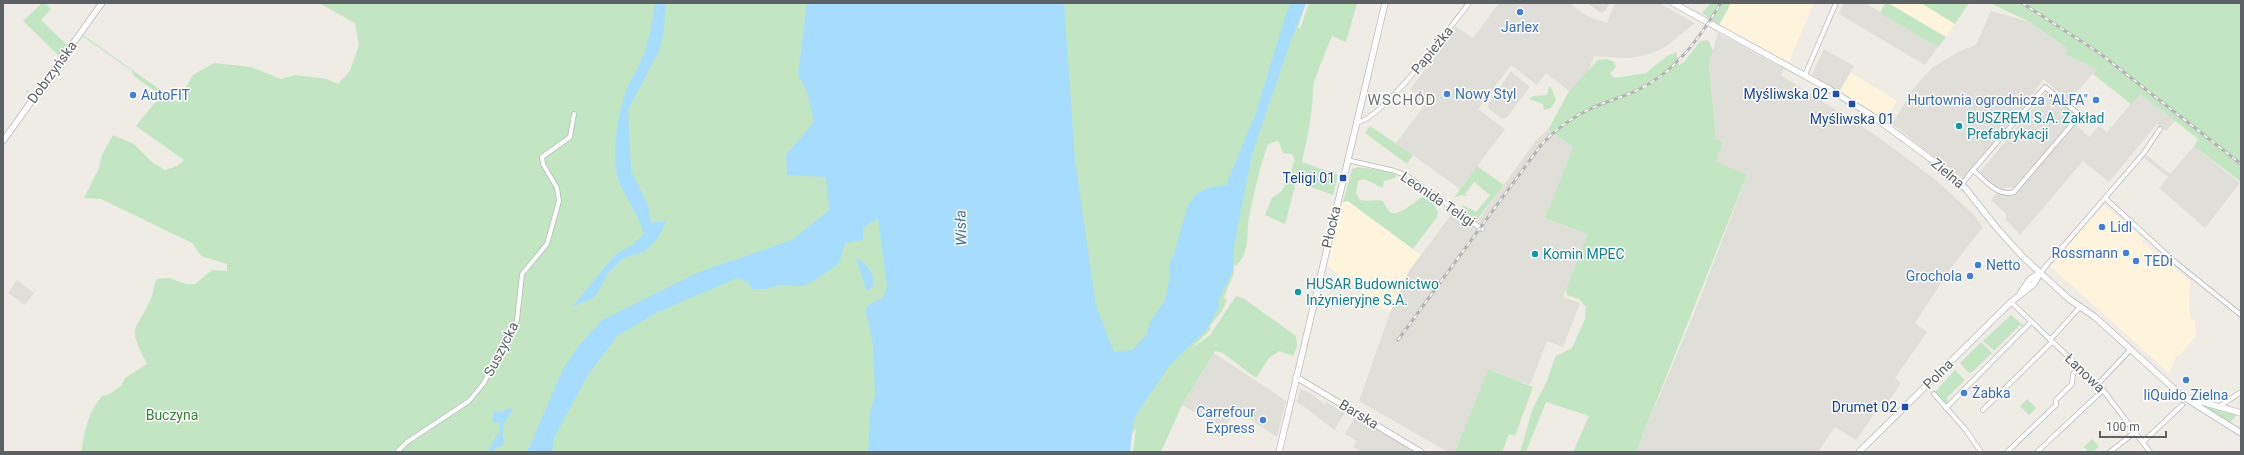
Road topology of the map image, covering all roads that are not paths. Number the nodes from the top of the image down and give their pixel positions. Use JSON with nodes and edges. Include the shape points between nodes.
{"nodes":[{"id":1,"x":102,"y":3,"type":"edge"},
{"id":2,"x":1385,"y":3,"type":"edge"},
{"id":3,"x":1469,"y":3,"type":"edge"},
{"id":4,"x":1673,"y":3,"type":"edge"},
{"id":5,"x":1836,"y":3,"type":"edge"},
{"id":6,"x":1805,"y":75,"type":"junction"},
{"id":7,"x":574,"y":114,"type":"dead end"},
{"id":8,"x":1356,"y":122,"type":"junction"},
{"id":9,"x":2160,"y":129,"type":"dead end"},
{"id":10,"x":3,"y":141,"type":"edge"},
{"id":11,"x":1347,"y":160,"type":"junction"},
{"id":12,"x":1973,"y":170,"type":"junction"},
{"id":13,"x":1962,"y":184,"type":"junction"},
{"id":14,"x":2105,"y":198,"type":"junction"},
{"id":15,"x":1482,"y":229,"type":"dead end"},
{"id":16,"x":2040,"y":273,"type":"junction"},
{"id":17,"x":2010,"y":302,"type":"junction"},
{"id":18,"x":2081,"y":306,"type":"junction"},
{"id":19,"x":2241,"y":315,"type":"edge"},
{"id":20,"x":2031,"y":322,"type":"junction"},
{"id":21,"x":2051,"y":341,"type":"junction"},
{"id":22,"x":2131,"y":349,"type":"junction"},
{"id":23,"x":2079,"y":367,"type":"junction"},
{"id":24,"x":1296,"y":377,"type":"junction"},
{"id":25,"x":2098,"y":384,"type":"junction"},
{"id":26,"x":2103,"y":390,"type":"junction"},
{"id":27,"x":2241,"y":392,"type":"edge"},
{"id":28,"x":1934,"y":394,"type":"dead end"},
{"id":29,"x":2197,"y":403,"type":"junction"},
{"id":30,"x":2182,"y":405,"type":"dead end"},
{"id":31,"x":2220,"y":406,"type":"junction"},
{"id":32,"x":1946,"y":408,"type":"junction"},
{"id":33,"x":1983,"y":410,"type":"dead end"},
{"id":34,"x":2241,"y":413,"type":"edge"},
{"id":35,"x":2135,"y":432,"type":"junction"},
{"id":36,"x":2241,"y":433,"type":"edge"},
{"id":37,"x":2143,"y":442,"type":"junction"},
{"id":38,"x":397,"y":452,"type":"edge"},
{"id":39,"x":1279,"y":452,"type":"edge"},
{"id":40,"x":1421,"y":452,"type":"edge"},
{"id":41,"x":1859,"y":452,"type":"edge"},
{"id":42,"x":1981,"y":452,"type":"edge"},
{"id":43,"x":2007,"y":452,"type":"edge"},
{"id":44,"x":2037,"y":452,"type":"edge"},
{"id":45,"x":2110,"y":452,"type":"edge"},
{"id":46,"x":2150,"y":452,"type":"edge"}],
"edges":[{"from":1,"to":10,"type":"street","name":"Dobrzyńska"},
{"from":2,"to":8,"type":"street","name":"Płocka"},
{"from":3,"to":8,"type":"street","name":"Papieżka","via":[[1408,80],[1366,120]]},
{"from":4,"to":6,"type":"street","name":"Zielna"},
{"from":5,"to":6,"type":"street"},
{"from":6,"to":13,"type":"street","name":"Zielna","via":[[1885,125]]},
{"from":7,"to":38,"type":"street","name":"Suszycka","via":[[570,137],[542,157],[543,164],[557,188],[559,201],[547,244],[522,274],[517,320],[509,338],[483,384],[469,402],[407,442]]},
{"from":8,"to":11,"type":"street","name":"Płocka"},
{"from":9,"to":14,"type":"street","name":"Polna","via":[[2144,154]]},
{"from":11,"to":15,"type":"street","name":"Leonida Teligi","via":[[1407,176]]},
{"from":11,"to":24,"type":"street","name":"Płocka"},
{"from":12,"to":12,"type":"street","via":[[2045,87],[2080,115],[2014,192],[1999,192]]},
{"from":12,"to":13,"type":"street"},
{"from":13,"to":16,"type":"street","name":"Zielna","via":[[2004,236]]},
{"from":14,"to":16,"type":"street","name":"Polna"},
{"from":14,"to":19,"type":"street","via":[[2175,262]]},
{"from":16,"to":17,"type":"street","name":"Polna","via":[[2034,284]]},
{"from":16,"to":18,"type":"street","name":"Zielna","via":[[2069,299]]},
{"from":17,"to":20,"type":"street","name":"Łanowa"},
{"from":17,"to":41,"type":"street","name":"Polna"},
{"from":18,"to":21,"type":"street"},
{"from":18,"to":22,"type":"street","name":"Zielna"},
{"from":20,"to":21,"type":"street","name":"Łanowa"},
{"from":20,"to":32,"type":"street"},
{"from":21,"to":23,"type":"street","name":"Łanowa"},
{"from":21,"to":33,"type":"street"},
{"from":22,"to":25,"type":"street"},
{"from":22,"to":29,"type":"street","name":"Zielna","via":[[2182,396]]},
{"from":23,"to":25,"type":"street","name":"Łanowa"},
{"from":23,"to":43,"type":"street","via":[[2073,374],[2072,384],[2056,400],[2056,405]]},
{"from":24,"to":39,"type":"street","name":"Płocka"},
{"from":24,"to":40,"type":"street","name":"Barska"},
{"from":25,"to":26,"type":"street","name":"Łanowa"},
{"from":26,"to":35,"type":"street","name":"Łanowa"},
{"from":26,"to":44,"type":"street"},
{"from":27,"to":31,"type":"street"},
{"from":28,"to":32,"type":"street"},
{"from":29,"to":31,"type":"street","name":"Zielna"},
{"from":29,"to":36,"type":"street","name":"Zielna"},
{"from":30,"to":37,"type":"street"},
{"from":31,"to":34,"type":"street","name":"Zielna"},
{"from":32,"to":42,"type":"street"},
{"from":35,"to":37,"type":"street","name":"Łanowa"},
{"from":35,"to":45,"type":"street"},
{"from":37,"to":46,"type":"street","name":"Łanowa"}]}
